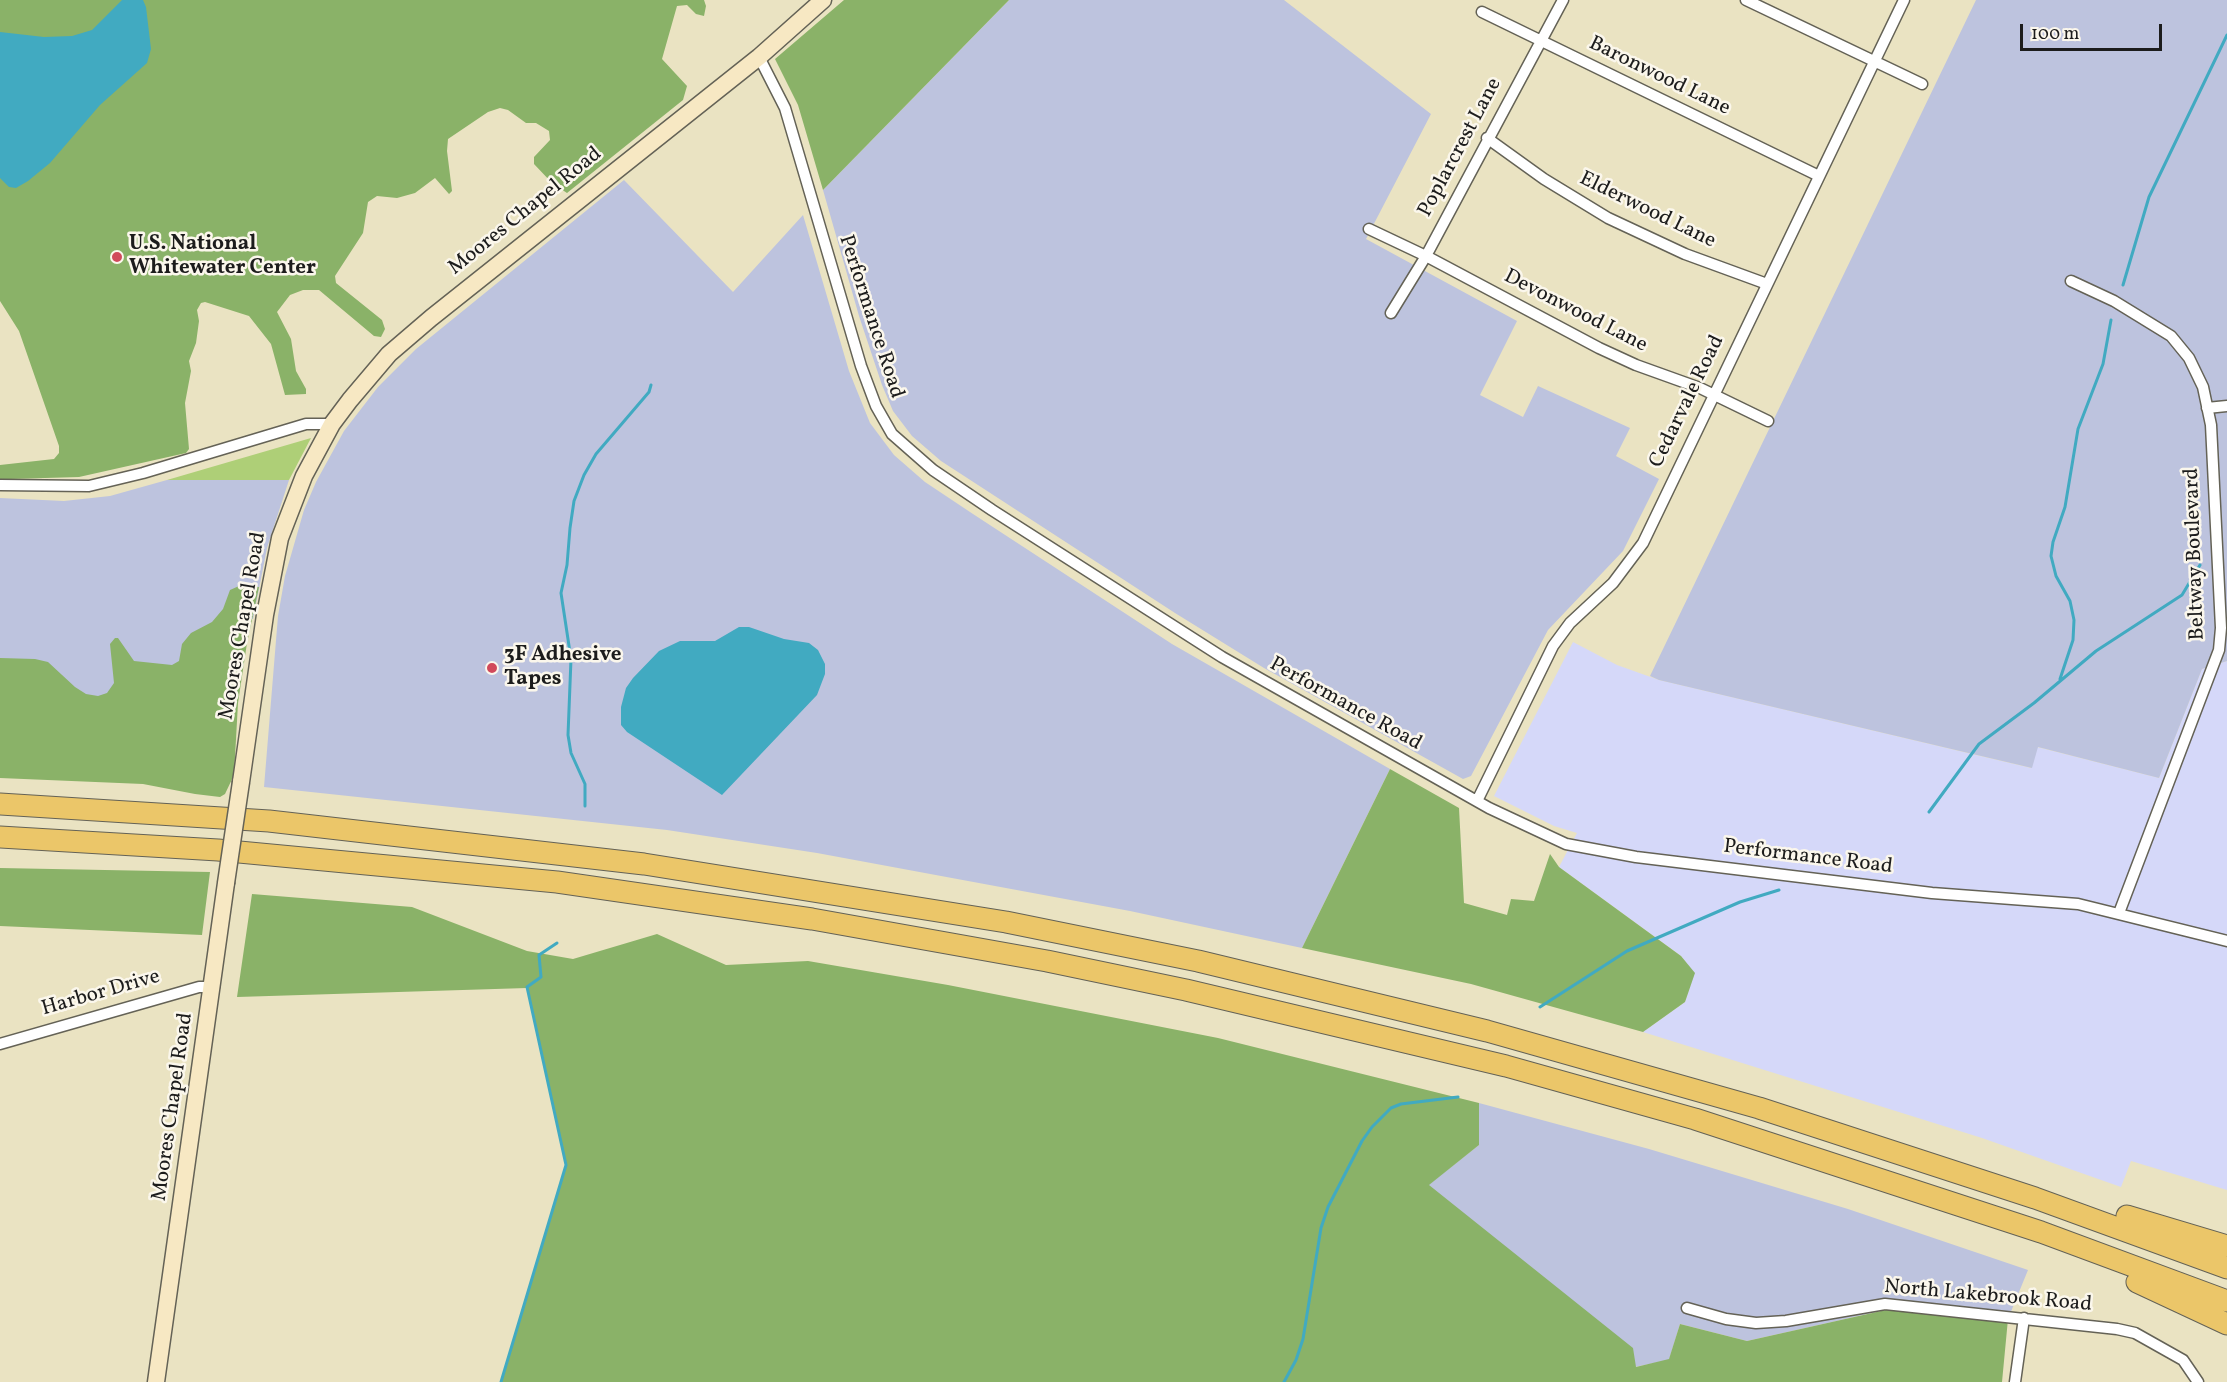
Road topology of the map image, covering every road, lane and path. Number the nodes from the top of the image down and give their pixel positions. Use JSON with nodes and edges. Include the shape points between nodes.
{"nodes":[{"id":1,"x":823,"y":0,"type":"edge"},
{"id":2,"x":1563,"y":0,"type":"edge"},
{"id":3,"x":1746,"y":0,"type":"edge"},
{"id":4,"x":1904,"y":0,"type":"edge"},
{"id":5,"x":1482,"y":12,"type":"dead end"},
{"id":6,"x":1541,"y":42,"type":"junction"},
{"id":7,"x":759,"y":57,"type":"junction"},
{"id":8,"x":1875,"y":61,"type":"junction"},
{"id":9,"x":1922,"y":84,"type":"dead end"},
{"id":10,"x":1487,"y":138,"type":"junction"},
{"id":11,"x":1819,"y":176,"type":"junction"},
{"id":12,"x":1369,"y":229,"type":"dead end"},
{"id":13,"x":1426,"y":256,"type":"junction"},
{"id":14,"x":2071,"y":281,"type":"dead end"},
{"id":15,"x":1767,"y":284,"type":"junction"},
{"id":16,"x":1391,"y":313,"type":"dead end"},
{"id":17,"x":1713,"y":394,"type":"junction"},
{"id":18,"x":2227,"y":405,"type":"edge"},
{"id":19,"x":2207,"y":408,"type":"junction"},
{"id":20,"x":1768,"y":421,"type":"dead end"},
{"id":21,"x":332,"y":424,"type":"junction"},
{"id":22,"x":0,"y":485,"type":"edge"},
{"id":23,"x":1477,"y":801,"type":"junction"},
{"id":24,"x":0,"y":804,"type":"edge"},
{"id":25,"x":0,"y":837,"type":"edge"},
{"id":26,"x":2119,"y":913,"type":"junction"},
{"id":27,"x":2227,"y":940,"type":"edge"},
{"id":28,"x":214,"y":987,"type":"junction"},
{"id":29,"x":0,"y":1044,"type":"edge"},
{"id":30,"x":1891,"y":1149,"type":"junction"},
{"id":31,"x":2041,"y":1232,"type":"junction"},
{"id":32,"x":2227,"y":1246,"type":"edge"},
{"id":33,"x":2227,"y":1268,"type":"edge"},
{"id":34,"x":2227,"y":1301,"type":"edge"},
{"id":35,"x":1687,"y":1308,"type":"dead end"},
{"id":36,"x":2024,"y":1318,"type":"junction"},
{"id":37,"x":2227,"y":1324,"type":"edge"},
{"id":38,"x":156,"y":1382,"type":"edge"},
{"id":39,"x":2015,"y":1382,"type":"edge"},
{"id":40,"x":2198,"y":1382,"type":"edge"}],
"edges":[{"from":1,"to":7,"type":"main road","name":"Moores Chapel Road"},
{"from":2,"to":6,"type":"street","name":"Poplarcrest Lane"},
{"from":3,"to":8,"type":"street"},
{"from":4,"to":8,"type":"street","name":"Cedarvale Road"},
{"from":5,"to":6,"type":"street","name":"Baronwood Lane"},
{"from":6,"to":10,"type":"street","name":"Poplarcrest Lane"},
{"from":6,"to":11,"type":"street","name":"Baronwood Lane"},
{"from":7,"to":21,"type":"main road","name":"Moores Chapel Road","via":[[416,331],[368,378]]},
{"from":7,"to":23,"type":"street","name":"Performance Road","via":[[789,117],[869,389],[887,427],[903,445],[992,510],[1174,628]]},
{"from":8,"to":9,"type":"street"},
{"from":8,"to":11,"type":"street","name":"Cedarvale Road"},
{"from":10,"to":13,"type":"street","name":"Poplarcrest Lane"},
{"from":10,"to":15,"type":"street","name":"Elderwood Lane","via":[[1560,190],[1608,218],[1685,254]]},
{"from":11,"to":15,"type":"street","name":"Cedarvale Road"},
{"from":12,"to":13,"type":"street","name":"Devonwood Lane"},
{"from":13,"to":16,"type":"street","name":"Poplarcrest Lane"},
{"from":13,"to":17,"type":"street","name":"Devonwood Lane","via":[[1599,348]]},
{"from":14,"to":19,"type":"street","name":"Beltway Boulevard","via":[[2114,301],[2170,336],[2194,368]]},
{"from":15,"to":17,"type":"street","name":"Cedarvale Road"},
{"from":17,"to":20,"type":"street","name":"Devonwood Lane"},
{"from":17,"to":23,"type":"street","name":"Cedarvale Road","via":[[1643,543],[1613,583],[1570,623],[1553,646]]},
{"from":18,"to":19,"type":"street"},
{"from":19,"to":26,"type":"street","name":"Beltway Boulevard","via":[[2220,605],[2219,650]]},
{"from":21,"to":22,"type":"street","via":[[306,424],[88,486]]},
{"from":21,"to":28,"type":"main road","name":"Moores Chapel Road","bridge":true,"via":[[291,505],[275,557]]},
{"from":23,"to":26,"type":"street","name":"Performance Road","via":[[1549,837],[1590,850],[1932,893],[2051,900]]},
{"from":24,"to":30,"type":"highway","via":[[222,818],[436,838],[656,865],[1006,922],[1198,961],[1487,1031]]},
{"from":25,"to":31,"type":"highway","via":[[218,850],[557,882],[812,919],[1047,961],[1198,992],[1506,1066],[1763,1140]]},
{"from":26,"to":27,"type":"street","name":"Performance Road"},
{"from":28,"to":29,"type":"street","name":"Harbor Drive","via":[[199,987]]},
{"from":28,"to":38,"type":"main road","name":"Moores Chapel Road"},
{"from":30,"to":32,"type":"highway","via":[[2012,1177]]},
{"from":30,"to":33,"type":"highway"},
{"from":31,"to":34,"type":"highway"},
{"from":31,"to":37,"type":"highway"},
{"from":35,"to":36,"type":"street","name":"North Lakebrook Road","via":[[1756,1323],[1885,1304]]},
{"from":36,"to":39,"type":"street"},
{"from":36,"to":40,"type":"street","name":"North Lakebrook Road","via":[[2135,1333],[2183,1360]]}]}
